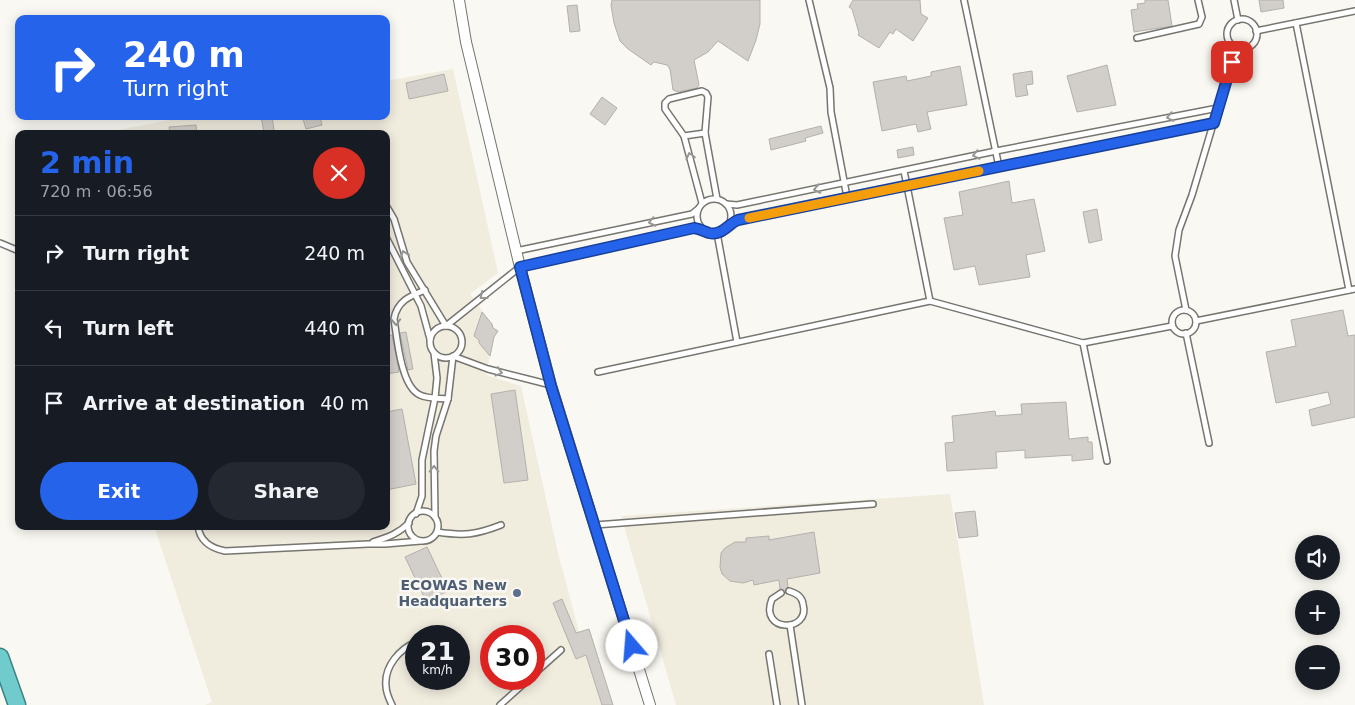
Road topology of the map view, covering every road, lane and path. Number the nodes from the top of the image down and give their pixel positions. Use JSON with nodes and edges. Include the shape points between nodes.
{"nodes":[{"id":1,"x":459,"y":0,"type":"edge"},
{"id":2,"x":809,"y":0,"type":"edge"},
{"id":3,"x":964,"y":0,"type":"edge"},
{"id":4,"x":1198,"y":0,"type":"edge"},
{"id":5,"x":1234,"y":0,"type":"edge"},
{"id":6,"x":1355,"y":11,"type":"edge"},
{"id":7,"x":1238,"y":20,"type":"junction"},
{"id":8,"x":1296,"y":23,"type":"junction"},
{"id":9,"x":1256,"y":31,"type":"junction"},
{"id":10,"x":1137,"y":38,"type":"dead end"},
{"id":11,"x":1236,"y":47,"type":"junction"},
{"id":12,"x":1218,"y":108,"type":"junction"},
{"id":13,"x":1214,"y":123,"type":"junction"},
{"id":14,"x":705,"y":133,"type":"junction"},
{"id":15,"x":684,"y":136,"type":"junction"},
{"id":16,"x":996,"y":151,"type":"junction"},
{"id":17,"x":999,"y":167,"type":"junction"},
{"id":18,"x":904,"y":171,"type":"junction"},
{"id":19,"x":844,"y":183,"type":"junction"},
{"id":20,"x":907,"y":185,"type":"junction"},
{"id":21,"x":847,"y":197,"type":"junction"},
{"id":22,"x":717,"y":199,"type":"junction"},
{"id":23,"x":702,"y":203,"type":"junction"},
{"id":24,"x":726,"y":204,"type":"junction"},
{"id":25,"x":698,"y":208,"type":"junction"},
{"id":26,"x":390,"y":213,"type":"edge"},
{"id":27,"x":729,"y":224,"type":"junction"},
{"id":28,"x":702,"y":229,"type":"junction"},
{"id":29,"x":717,"y":233,"type":"junction"},
{"id":30,"x":0,"y":243,"type":"edge"},
{"id":31,"x":390,"y":245,"type":"edge"},
{"id":32,"x":15,"y":249,"type":"edge"},
{"id":33,"x":516,"y":251,"type":"junction"},
{"id":34,"x":520,"y":267,"type":"junction"},
{"id":35,"x":425,"y":290,"type":"junction"},
{"id":36,"x":1352,"y":290,"type":"edge"},
{"id":37,"x":415,"y":294,"type":"junction"},
{"id":38,"x":930,"y":301,"type":"junction"},
{"id":39,"x":1186,"y":310,"type":"junction"},
{"id":40,"x":1196,"y":322,"type":"junction"},
{"id":41,"x":446,"y":326,"type":"junction"},
{"id":42,"x":1172,"y":326,"type":"junction"},
{"id":43,"x":1186,"y":334,"type":"junction"},
{"id":44,"x":430,"y":339,"type":"junction"},
{"id":45,"x":737,"y":342,"type":"junction"},
{"id":46,"x":1083,"y":343,"type":"junction"},
{"id":47,"x":434,"y":353,"type":"junction"},
{"id":48,"x":453,"y":356,"type":"junction"},
{"id":49,"x":598,"y":372,"type":"dead end"},
{"id":50,"x":551,"y":386,"type":"junction"},
{"id":51,"x":435,"y":398,"type":"junction"},
{"id":52,"x":448,"y":399,"type":"junction"},
{"id":53,"x":1209,"y":443,"type":"dead end"},
{"id":54,"x":1107,"y":461,"type":"dead end"},
{"id":55,"x":872,"y":504,"type":"dead end"},
{"id":56,"x":416,"y":514,"type":"junction"},
{"id":57,"x":435,"y":517,"type":"junction"},
{"id":58,"x":409,"y":522,"type":"junction"},
{"id":59,"x":501,"y":525,"type":"dead end"},
{"id":60,"x":595,"y":525,"type":"junction"},
{"id":61,"x":198,"y":530,"type":"edge"},
{"id":62,"x":437,"y":532,"type":"junction"},
{"id":63,"x":421,"y":541,"type":"junction"},
{"id":64,"x":368,"y":544,"type":"junction"},
{"id":65,"x":781,"y":592,"type":"dead end"},
{"id":66,"x":789,"y":592,"type":"dead end"},
{"id":67,"x":790,"y":625,"type":"junction"},
{"id":68,"x":405,"y":647,"type":"edge"},
{"id":69,"x":561,"y":650,"type":"dead end"},
{"id":70,"x":768,"y":654,"type":"dead end"},
{"id":71,"x":0,"y":657,"type":"edge"},
{"id":72,"x":545,"y":664,"type":"edge"},
{"id":73,"x":517,"y":690,"type":"edge"},
{"id":74,"x":17,"y":705,"type":"edge"},
{"id":75,"x":392,"y":705,"type":"edge"},
{"id":76,"x":500,"y":705,"type":"edge"},
{"id":77,"x":650,"y":705,"type":"edge"},
{"id":78,"x":777,"y":705,"type":"edge"},
{"id":79,"x":802,"y":705,"type":"edge"}],
"edges":[{"from":1,"to":33,"type":"street"},
{"from":2,"to":19,"type":"lane","via":[[830,88],[830,112]]},
{"from":3,"to":16,"type":"lane"},
{"from":4,"to":10,"type":"lane","via":[[1202,17],[1199,24]]},
{"from":5,"to":7,"type":"lane"},
{"from":6,"to":8,"type":"lane"},
{"from":7,"to":9,"type":"lane","via":[[1252,23]]},
{"from":7,"to":11,"type":"lane","via":[[1230,24],[1227,33],[1229,42]]},
{"from":8,"to":9,"type":"lane"},
{"from":8,"to":36,"type":"lane"},
{"from":9,"to":11,"type":"lane","via":[[1255,40],[1249,47]]},
{"from":11,"to":12,"type":"lane"},
{"from":12,"to":13,"type":"lane"},
{"from":12,"to":16,"type":"lane","one_way":true},
{"from":13,"to":17,"type":"lane"},
{"from":13,"to":39,"type":"lane","via":[[1178,230],[1175,256]]},
{"from":14,"to":15,"type":"lane"},
{"from":14,"to":15,"type":"lane","via":[[708,98],[702,91],[669,99],[665,103],[665,109]]},
{"from":14,"to":22,"type":"lane"},
{"from":23,"to":15,"type":"lane","one_way":true},
{"from":16,"to":17,"type":"lane"},
{"from":16,"to":18,"type":"lane","one_way":true},
{"from":17,"to":20,"type":"lane"},
{"from":18,"to":19,"type":"lane"},
{"from":18,"to":20,"type":"lane"},
{"from":19,"to":21,"type":"lane"},
{"from":19,"to":24,"type":"lane","one_way":true,"via":[[737,205]]},
{"from":20,"to":21,"type":"lane"},
{"from":20,"to":38,"type":"lane"},
{"from":21,"to":27,"type":"lane"},
{"from":22,"to":23,"type":"lane"},
{"from":22,"to":24,"type":"lane"},
{"from":23,"to":25,"type":"lane"},
{"from":24,"to":27,"type":"lane","via":[[731,213]]},
{"from":25,"to":28,"type":"lane","via":[[697,219]]},
{"from":25,"to":33,"type":"lane","one_way":true,"via":[[692,214]]},
{"from":35,"to":26,"type":"lane","one_way":true,"via":[[408,262]]},
{"from":27,"to":29,"type":"lane"},
{"from":28,"to":29,"type":"lane","via":[[711,234]]},
{"from":28,"to":34,"type":"lane","via":[[694,228]]},
{"from":29,"to":45,"type":"lane"},
{"from":30,"to":32,"type":"lane"},
{"from":31,"to":37,"type":"lane"},
{"from":33,"to":34,"type":"street"},
{"from":34,"to":41,"type":"lane","one_way":true},
{"from":34,"to":50,"type":"street"},
{"from":35,"to":37,"type":"lane"},
{"from":35,"to":41,"type":"lane"},
{"from":36,"to":40,"type":"lane"},
{"from":37,"to":44,"type":"lane"},
{"from":37,"to":51,"type":"lane","one_way":true,"via":[[399,304],[396,311],[398,343],[410,386],[422,396]]},
{"from":38,"to":45,"type":"lane"},
{"from":38,"to":46,"type":"lane"},
{"from":39,"to":40,"type":"lane","via":[[1193,314]]},
{"from":39,"to":42,"type":"lane","via":[[1174,314]]},
{"from":40,"to":43,"type":"lane"},
{"from":41,"to":44,"type":"lane","via":[[438,328]]},
{"from":41,"to":48,"type":"lane","via":[[456,330],[461,338],[460,349]]},
{"from":42,"to":43,"type":"lane"},
{"from":42,"to":46,"type":"lane"},
{"from":43,"to":53,"type":"lane"},
{"from":44,"to":47,"type":"lane"},
{"from":45,"to":49,"type":"lane"},
{"from":46,"to":54,"type":"lane"},
{"from":47,"to":48,"type":"lane","via":[[443,358]]},
{"from":47,"to":51,"type":"lane"},
{"from":48,"to":50,"type":"lane","one_way":true},
{"from":48,"to":52,"type":"lane"},
{"from":50,"to":60,"type":"street"},
{"from":51,"to":52,"type":"lane"},
{"from":51,"to":56,"type":"lane","via":[[422,460],[422,496]]},
{"from":57,"to":52,"type":"lane","one_way":true,"via":[[434,451]]},
{"from":55,"to":60,"type":"lane"},
{"from":56,"to":57,"type":"lane","via":[[424,512]]},
{"from":56,"to":58,"type":"lane"},
{"from":57,"to":62,"type":"lane"},
{"from":58,"to":63,"type":"lane","via":[[410,532]]},
{"from":58,"to":64,"type":"lane","via":[[391,537]]},
{"from":59,"to":62,"type":"lane","via":[[466,535]]},
{"from":60,"to":77,"type":"street"},
{"from":61,"to":64,"type":"lane","via":[[205,543],[225,552]]},
{"from":62,"to":63,"type":"lane","via":[[430,539]]},
{"from":63,"to":64,"type":"lane"},
{"from":65,"to":67,"type":"lane","via":[[772,599],[771,616],[779,624]]},
{"from":66,"to":67,"type":"lane","via":[[801,598],[804,609],[800,620]]},
{"from":67,"to":79,"type":"lane"},
{"from":68,"to":75,"type":"lane","via":[[394,658],[388,673],[386,685]]},
{"from":69,"to":72,"type":"lane"},
{"from":70,"to":78,"type":"lane"},
{"from":71,"to":74,"type":"highway"},
{"from":73,"to":76,"type":"lane"}]}
